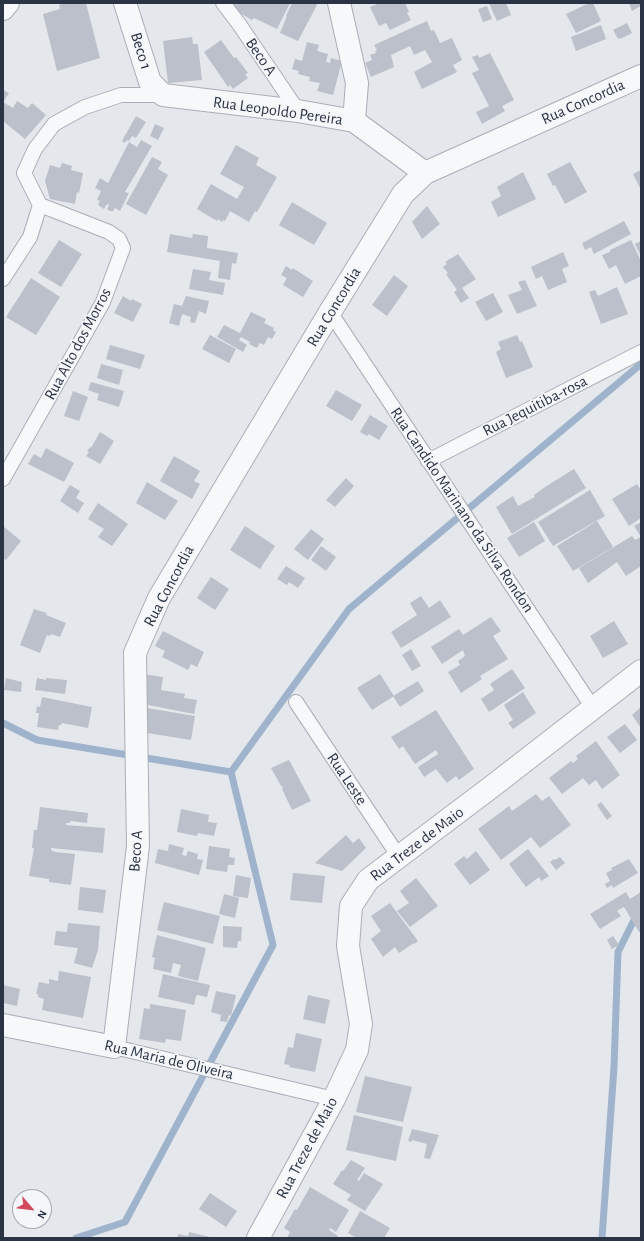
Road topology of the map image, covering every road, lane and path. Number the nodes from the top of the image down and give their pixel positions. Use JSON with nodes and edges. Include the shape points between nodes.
{"nodes":[{"id":1,"x":8,"y":3,"type":"edge"},
{"id":2,"x":125,"y":3,"type":"edge"},
{"id":3,"x":223,"y":3,"type":"edge"},
{"id":4,"x":339,"y":3,"type":"edge"},
{"id":5,"x":3,"y":9,"type":"edge"},
{"id":6,"x":641,"y":76,"type":"edge"},
{"id":7,"x":163,"y":95,"type":"junction"},
{"id":8,"x":298,"y":111,"type":"junction"},
{"id":9,"x":354,"y":121,"type":"junction"},
{"id":10,"x":425,"y":173,"type":"junction"},
{"id":11,"x":40,"y":205,"type":"junction"},
{"id":12,"x":3,"y":279,"type":"edge"},
{"id":13,"x":330,"y":312,"type":"junction"},
{"id":14,"x":641,"y":352,"type":"edge"},
{"id":15,"x":428,"y":461,"type":"junction"},
{"id":16,"x":3,"y":479,"type":"edge"},
{"id":17,"x":135,"y":652,"type":"joint"},
{"id":18,"x":641,"y":672,"type":"edge"},
{"id":19,"x":296,"y":702,"type":"dead end"},
{"id":20,"x":593,"y":708,"type":"junction"},
{"id":21,"x":399,"y":857,"type":"junction"},
{"id":22,"x":3,"y":1025,"type":"edge"},
{"id":23,"x":114,"y":1048,"type":"junction"},
{"id":24,"x":334,"y":1099,"type":"junction"},
{"id":25,"x":258,"y":1238,"type":"edge"}],
"edges":[{"from":1,"to":5,"type":"street"},
{"from":2,"to":7,"type":"street","name":"Beco 1","via":[[150,82]]},
{"from":3,"to":8,"type":"lane","name":"Beco A"},
{"from":4,"to":9,"type":"street","via":[[357,83]]},
{"from":6,"to":10,"type":"street","name":"Rua Concordia"},
{"from":7,"to":8,"type":"street","name":"Rua Leopoldo Pereira"},
{"from":7,"to":11,"type":"lane","via":[[121,95],[85,108],[54,124],[35,149],[24,173]]},
{"from":8,"to":9,"type":"street","name":"Rua Leopoldo Pereira"},
{"from":9,"to":10,"type":"street","name":"Rua Leopoldo Pereira"},
{"from":10,"to":13,"type":"street","name":"Rua Concordia","via":[[403,194]]},
{"from":11,"to":12,"type":"lane","via":[[30,237]]},
{"from":11,"to":16,"type":"lane","name":"Rua Alto dos Morros","via":[[109,232],[119,239],[123,248],[103,302]]},
{"from":13,"to":15,"type":"lane","name":"Rua Candido Marinano da Silva Rondon"},
{"from":13,"to":17,"type":"street","name":"Rua Concordia","via":[[159,598]]},
{"from":14,"to":15,"type":"lane","name":"Rua Jequitiba-rosa"},
{"from":15,"to":20,"type":"lane","name":"Rua Candido Marinano da Silva Rondon"},
{"from":17,"to":23,"type":"street","name":"Beco A","via":[[138,846]]},
{"from":18,"to":20,"type":"street","name":"Rua Treze de Maio"},
{"from":19,"to":21,"type":"lane","name":"Rua Leste"},
{"from":20,"to":21,"type":"street","name":"Rua Treze de Maio"},
{"from":21,"to":24,"type":"street","name":"Rua Treze de Maio","via":[[368,880],[351,906],[348,946],[361,1024],[357,1050]]},
{"from":22,"to":23,"type":"street","name":"Rua Maria de Oliveira"},
{"from":23,"to":24,"type":"lane","name":"Rua Maria de Oliveira"},
{"from":24,"to":25,"type":"street","name":"Rua Treze de Maio"}]}
